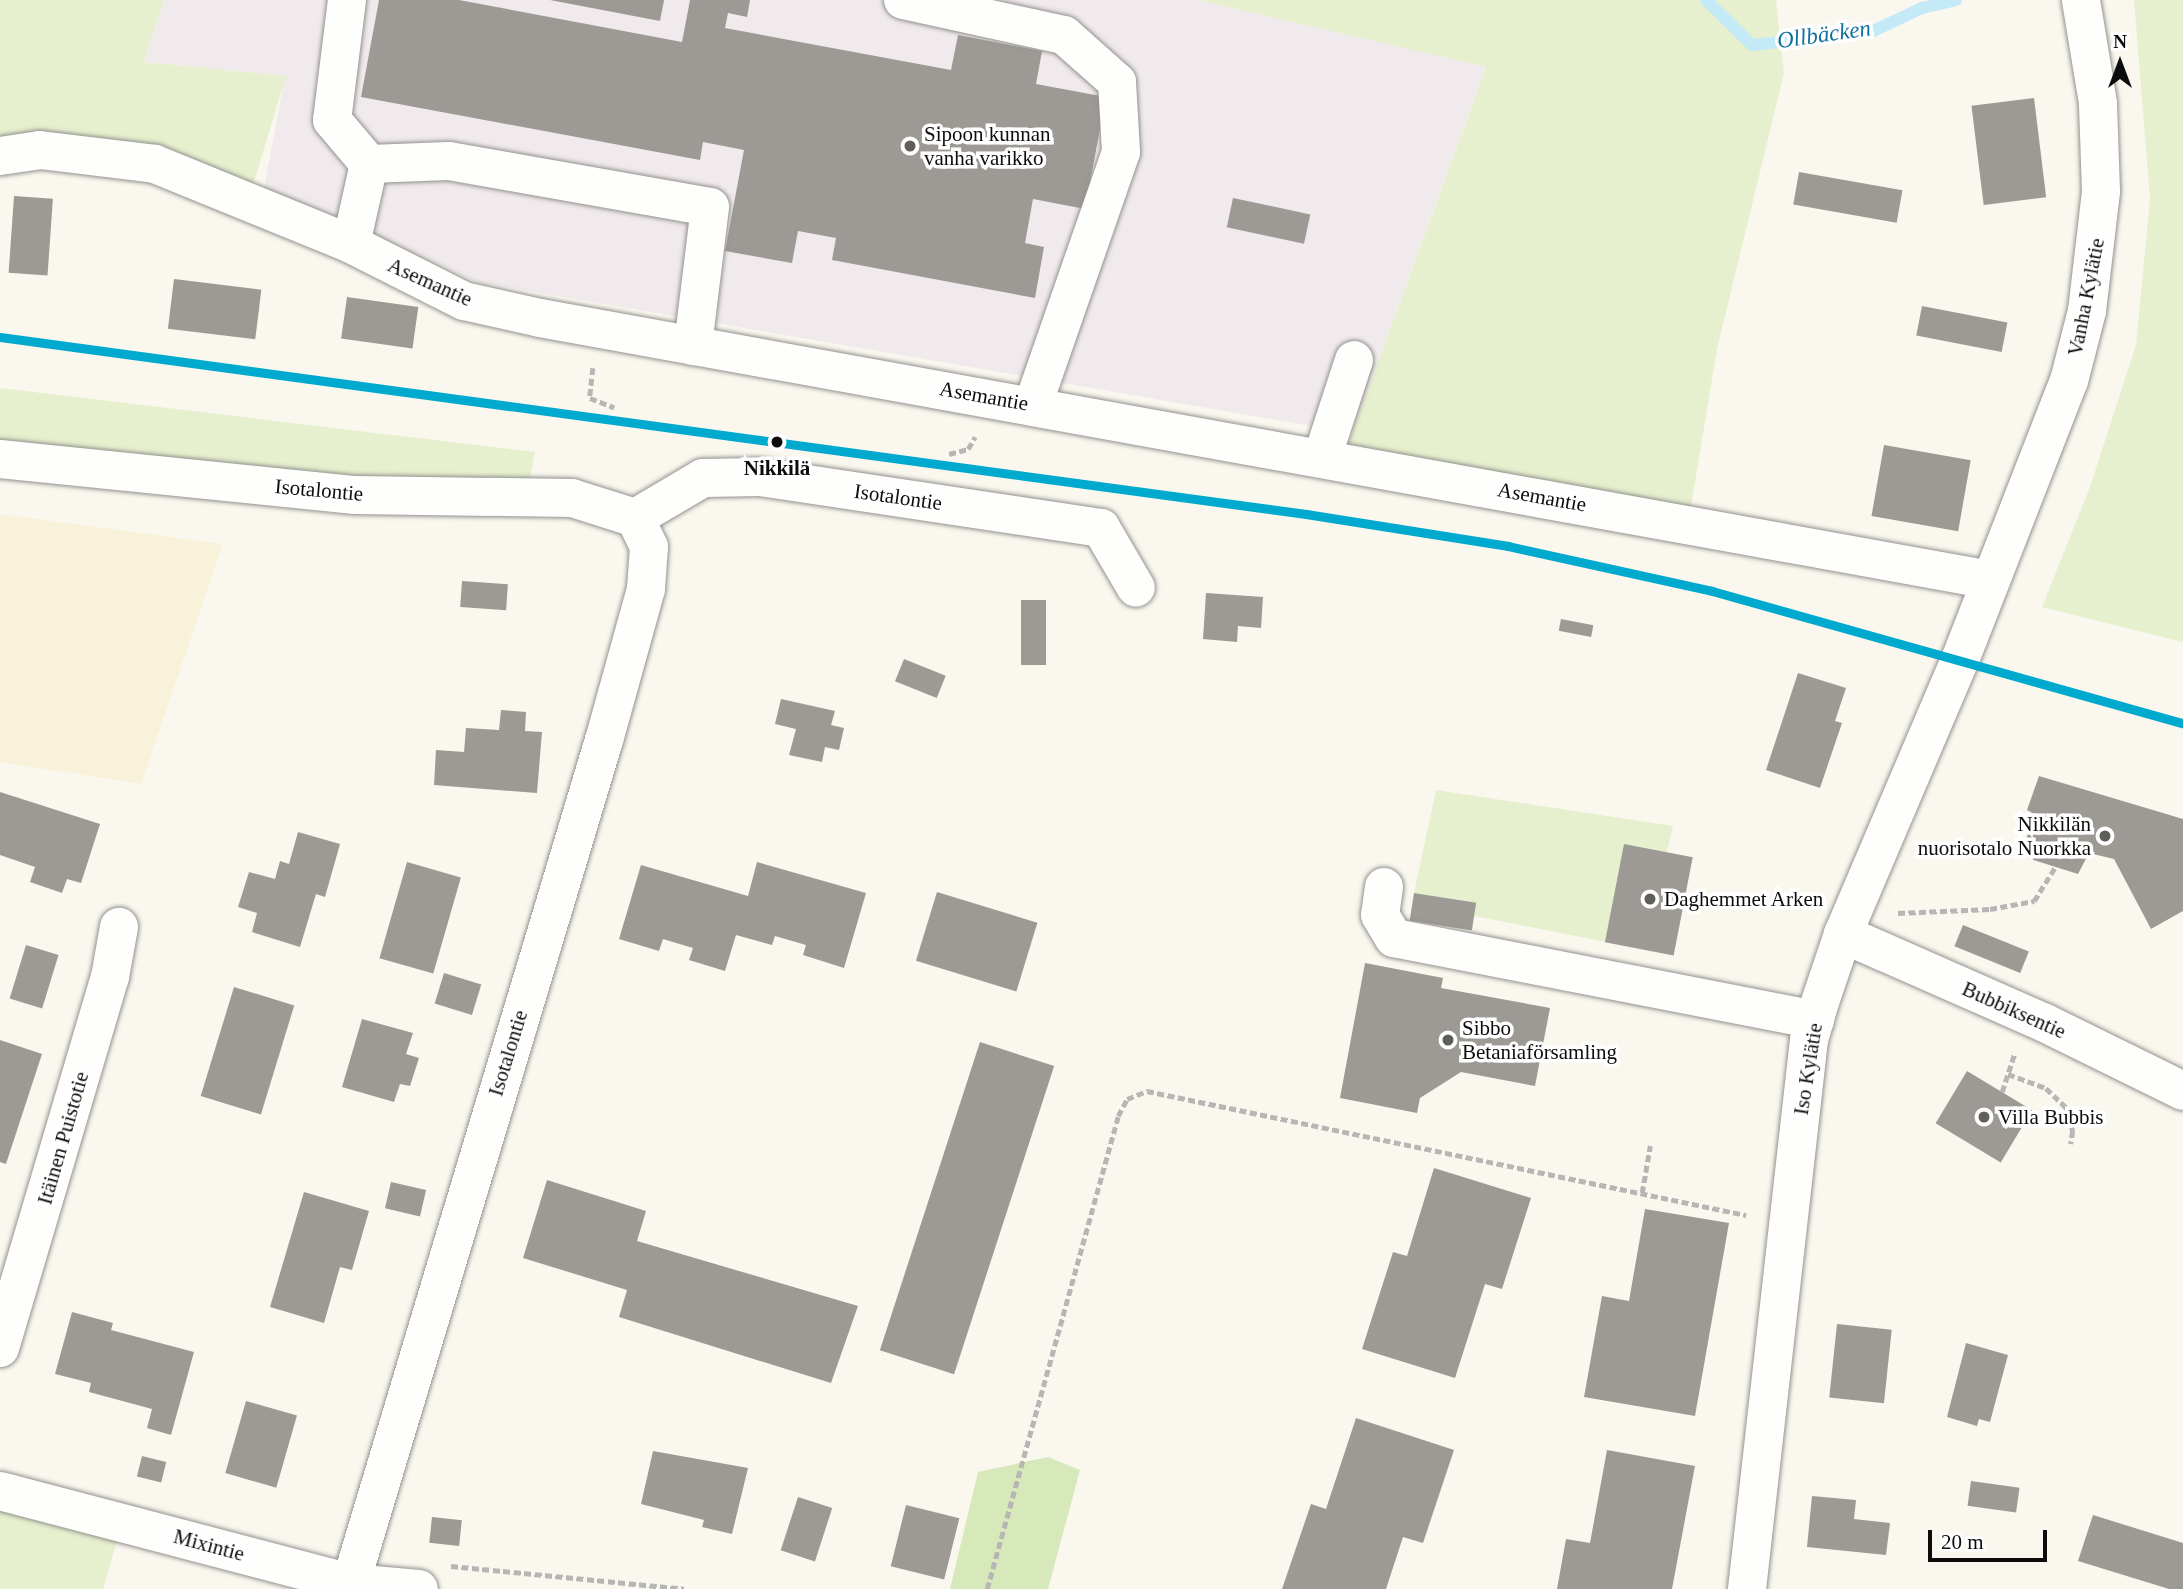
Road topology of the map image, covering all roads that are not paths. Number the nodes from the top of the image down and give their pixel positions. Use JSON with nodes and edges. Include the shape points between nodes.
{"nodes":[{"id":1,"x":347,"y":0,"type":"edge"},
{"id":2,"x":903,"y":0,"type":"edge"},
{"id":3,"x":2081,"y":0,"type":"edge"},
{"id":4,"x":0,"y":156,"type":"edge"},
{"id":5,"x":369,"y":164,"type":"junction"},
{"id":6,"x":351,"y":244,"type":"junction"},
{"id":7,"x":692,"y":346,"type":"junction"},
{"id":8,"x":1354,"y":360,"type":"dead end"},
{"id":9,"x":1033,"y":404,"type":"junction"},
{"id":10,"x":1322,"y":458,"type":"junction"},
{"id":11,"x":0,"y":459,"type":"edge"},
{"id":12,"x":635,"y":518,"type":"junction"},
{"id":13,"x":1991,"y":580,"type":"junction"},
{"id":14,"x":1136,"y":588,"type":"dead end"},
{"id":15,"x":1384,"y":887,"type":"dead end"},
{"id":16,"x":118,"y":927,"type":"dead end"},
{"id":17,"x":1843,"y":934,"type":"junction"},
{"id":18,"x":1815,"y":1020,"type":"junction"},
{"id":19,"x":2183,"y":1091,"type":"edge"},
{"id":20,"x":0,"y":1348,"type":"edge"},
{"id":21,"x":0,"y":1491,"type":"edge"},
{"id":22,"x":429,"y":1577,"type":"edge"},
{"id":23,"x":350,"y":1586,"type":"edge"},
{"id":24,"x":1747,"y":1589,"type":"edge"}],
"edges":[{"from":1,"to":5,"type":"street","via":[[332,120]]},
{"from":2,"to":9,"type":"street","via":[[1064,35],[1117,82],[1121,152]]},
{"from":3,"to":13,"type":"street","name":"Vanha Kylätie","via":[[2098,103],[2099,242],[2069,381]]},
{"from":4,"to":6,"type":"street","name":"Asemantie","via":[[40,150],[155,164]]},
{"from":5,"to":6,"type":"street"},
{"from":5,"to":7,"type":"street","via":[[449,161],[710,207]]},
{"from":6,"to":7,"type":"street","name":"Asemantie","via":[[464,301]]},
{"from":7,"to":9,"type":"street","name":"Asemantie"},
{"from":8,"to":10,"type":"street"},
{"from":9,"to":10,"type":"street","name":"Asemantie"},
{"from":10,"to":13,"type":"street","name":"Asemantie"},
{"from":11,"to":12,"type":"street","name":"Isotalontie","via":[[355,495],[572,498]]},
{"from":12,"to":14,"type":"street","name":"Isotalontie","via":[[704,478],[787,481],[1101,528]]},
{"from":12,"to":23,"type":"street","name":"Isotalontie","via":[[649,547],[646,589]]},
{"from":13,"to":17,"type":"street","name":"Iso Kylätie"},
{"from":15,"to":18,"type":"street","via":[[1380,915],[1394,938]]},
{"from":16,"to":20,"type":"street","name":"Itäinen Puistotie","via":[[110,977]]},
{"from":17,"to":18,"type":"street","name":"Iso Kylätie"},
{"from":17,"to":19,"type":"street","name":"Bubbiksentie","via":[[2045,1023]]},
{"from":18,"to":24,"type":"street","name":"Iso Kylätie"},
{"from":21,"to":23,"type":"street","name":"Mixintie"},
{"from":22,"to":23,"type":"street","name":"Mixintie"}]}
